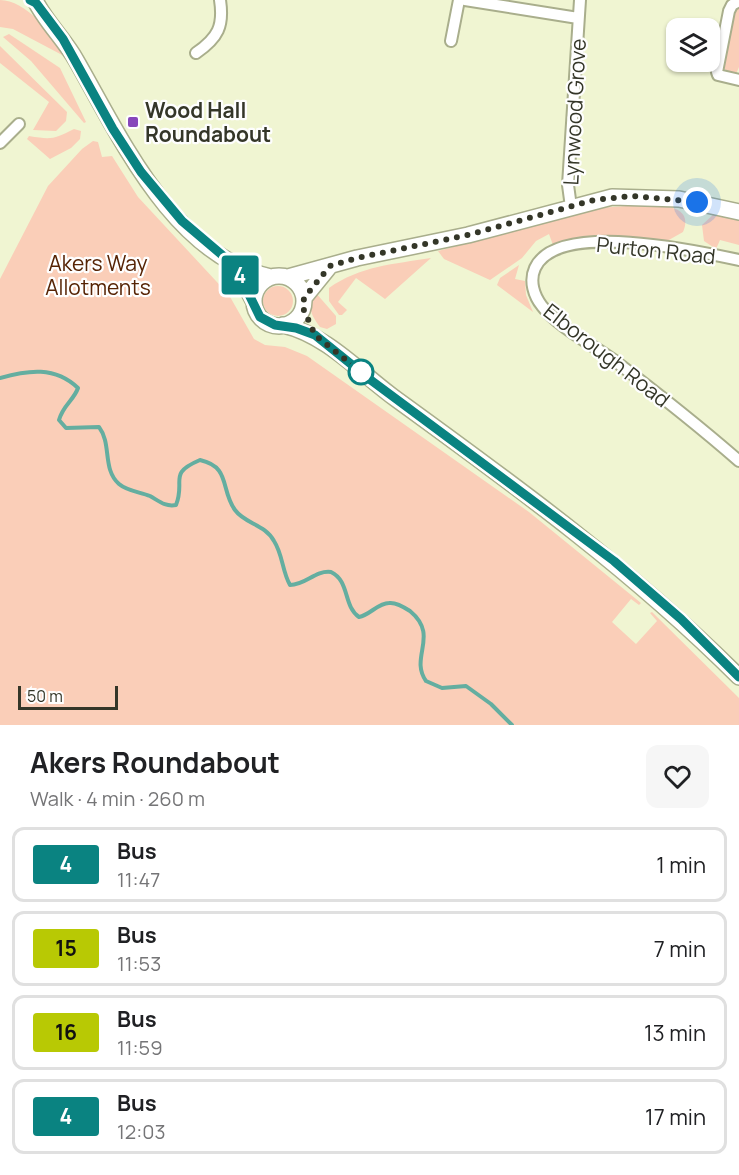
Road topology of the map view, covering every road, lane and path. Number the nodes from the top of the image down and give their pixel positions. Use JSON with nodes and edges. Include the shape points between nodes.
{"nodes":[{"id":1,"x":220,"y":0,"type":"edge"},
{"id":2,"x":459,"y":0,"type":"edge"},
{"id":3,"x":465,"y":0,"type":"edge"},
{"id":4,"x":580,"y":0,"type":"edge"},
{"id":5,"x":34,"y":1,"type":"edge"},
{"id":6,"x":739,"y":1,"type":"edge"},
{"id":7,"x":578,"y":18,"type":"junction"},
{"id":8,"x":451,"y":41,"type":"dead end"},
{"id":9,"x":196,"y":53,"type":"dead end"},
{"id":10,"x":739,"y":80,"type":"edge"},
{"id":11,"x":19,"y":124,"type":"dead end"},
{"id":12,"x":1,"y":138,"type":"edge"},
{"id":13,"x":571,"y":207,"type":"junction"},
{"id":14,"x":739,"y":212,"type":"edge"},
{"id":15,"x":573,"y":243,"type":"joint"},
{"id":16,"x":739,"y":260,"type":"edge"},
{"id":17,"x":235,"y":266,"type":"junction"},
{"id":18,"x":330,"y":266,"type":"junction"},
{"id":19,"x":271,"y":277,"type":"junction"},
{"id":20,"x":288,"y":277,"type":"junction"},
{"id":21,"x":254,"y":302,"type":"junction"},
{"id":22,"x":304,"y":303,"type":"junction"},
{"id":23,"x":283,"y":325,"type":"junction"},
{"id":24,"x":315,"y":335,"type":"junction"},
{"id":25,"x":739,"y":461,"type":"edge"},
{"id":26,"x":739,"y":676,"type":"edge"}],
"edges":[{"from":1,"to":9,"type":"street","via":[[222,21],[218,35]]},
{"from":2,"to":8,"type":"street"},
{"from":3,"to":7,"type":"street","name":"Lynwood Grove"},
{"from":4,"to":7,"type":"street","name":"Lynwood Grove"},
{"from":5,"to":17,"type":"main road","via":[[75,59],[113,129],[149,183],[182,221]]},
{"from":6,"to":10,"type":"street","via":[[729,11],[717,72]]},
{"from":7,"to":13,"type":"street","name":"Lynwood Grove","via":[[568,185]]},
{"from":11,"to":12,"type":"street"},
{"from":13,"to":14,"type":"main road","name":"Purton Road","via":[[633,196],[679,199]]},
{"from":13,"to":18,"type":"main road","name":"Purton Road"},
{"from":15,"to":16,"type":"street","name":"Purton Road","via":[[648,245]]},
{"from":15,"to":25,"type":"street","name":"Elborough Road","via":[[543,257],[534,270],[533,290],[542,306]]},
{"from":17,"to":19,"type":"main road"},
{"from":17,"to":21,"type":"main road"},
{"from":18,"to":20,"type":"main road","name":"Purton Road"},
{"from":18,"to":22,"type":"main road"},
{"from":19,"to":20,"type":"main road"},
{"from":19,"to":21,"type":"main road","via":[[258,287]]},
{"from":20,"to":22,"type":"main road","via":[[300,287]]},
{"from":21,"to":23,"type":"main road","via":[[260,317]]},
{"from":22,"to":23,"type":"main road","via":[[297,318]]},
{"from":22,"to":24,"type":"main road"},
{"from":23,"to":24,"type":"main road"},
{"from":24,"to":26,"type":"main road","via":[[614,561]]}]}
